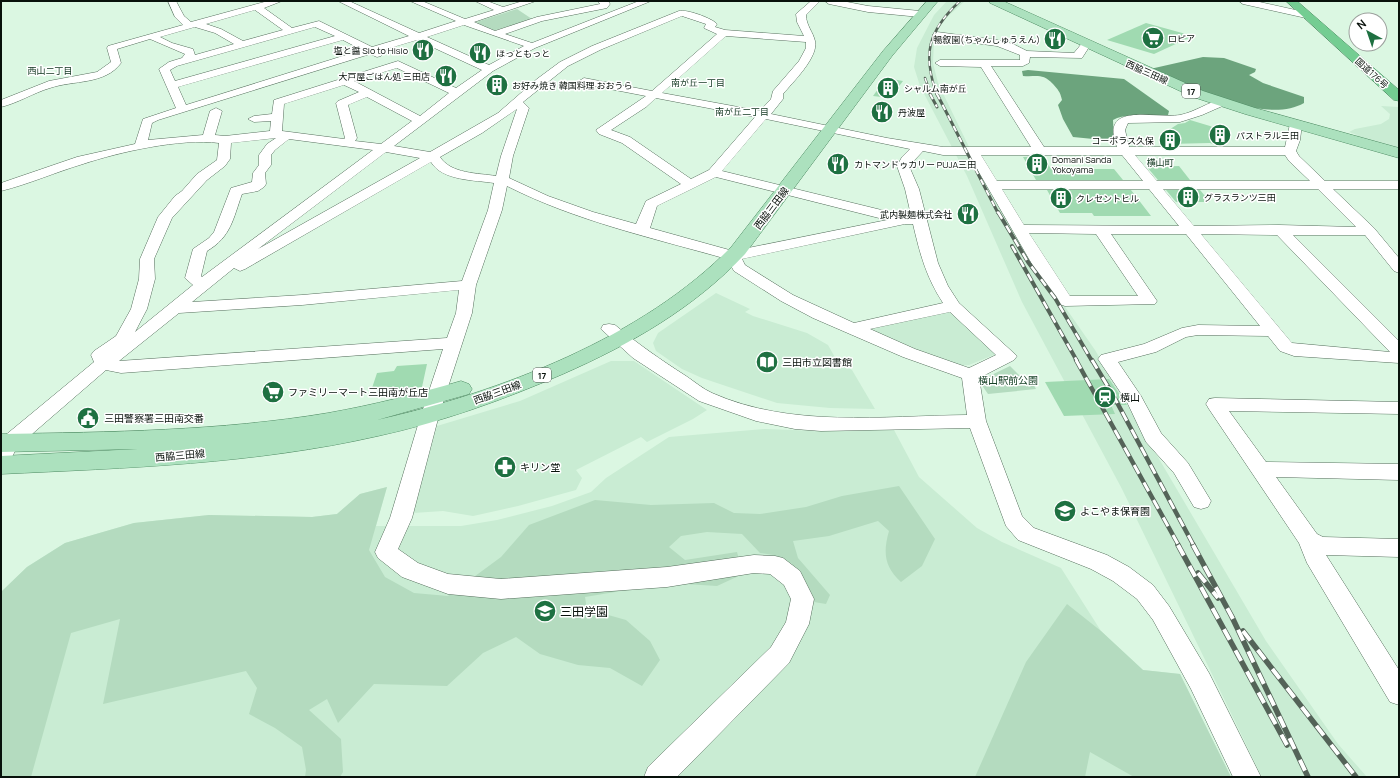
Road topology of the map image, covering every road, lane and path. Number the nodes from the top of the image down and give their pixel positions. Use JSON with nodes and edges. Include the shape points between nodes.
{"nodes":[{"id":1,"x":172,"y":1,"type":"edge"},
{"id":2,"x":278,"y":1,"type":"edge"},
{"id":3,"x":347,"y":1,"type":"edge"},
{"id":4,"x":414,"y":1,"type":"edge"},
{"id":5,"x":479,"y":1,"type":"edge"},
{"id":6,"x":532,"y":1,"type":"edge"},
{"id":7,"x":602,"y":1,"type":"edge"},
{"id":8,"x":648,"y":1,"type":"edge"},
{"id":9,"x":686,"y":1,"type":"edge"},
{"id":10,"x":816,"y":1,"type":"edge"},
{"id":11,"x":829,"y":1,"type":"edge"},
{"id":12,"x":867,"y":1,"type":"edge"},
{"id":13,"x":994,"y":1,"type":"edge"},
{"id":14,"x":1243,"y":1,"type":"edge"},
{"id":15,"x":1291,"y":1,"type":"edge"},
{"id":16,"x":257,"y":7,"type":"junction"},
{"id":17,"x":856,"y":7,"type":"junction"},
{"id":18,"x":921,"y":7,"type":"edge"},
{"id":19,"x":504,"y":10,"type":"junction"},
{"id":20,"x":682,"y":13,"type":"junction"},
{"id":21,"x":1306,"y":15,"type":"junction"},
{"id":22,"x":465,"y":22,"type":"junction"},
{"id":23,"x":193,"y":25,"type":"junction"},
{"id":24,"x":290,"y":30,"type":"junction"},
{"id":25,"x":724,"y":33,"type":"junction"},
{"id":26,"x":495,"y":34,"type":"junction"},
{"id":27,"x":937,"y":35,"type":"dead end"},
{"id":28,"x":151,"y":36,"type":"junction"},
{"id":29,"x":420,"y":36,"type":"junction"},
{"id":30,"x":343,"y":37,"type":"junction"},
{"id":31,"x":809,"y":39,"type":"junction"},
{"id":32,"x":241,"y":44,"type":"junction"},
{"id":33,"x":1086,"y":44,"type":"junction"},
{"id":34,"x":532,"y":46,"type":"junction"},
{"id":35,"x":372,"y":51,"type":"junction"},
{"id":36,"x":1024,"y":54,"type":"junction"},
{"id":37,"x":186,"y":60,"type":"junction"},
{"id":38,"x":940,"y":63,"type":"dead end"},
{"id":39,"x":398,"y":64,"type":"junction"},
{"id":40,"x":984,"y":64,"type":"junction"},
{"id":41,"x":489,"y":69,"type":"junction"},
{"id":42,"x":345,"y":81,"type":"junction"},
{"id":43,"x":584,"y":81,"type":"dead end"},
{"id":44,"x":171,"y":86,"type":"junction"},
{"id":45,"x":254,"y":87,"type":"junction"},
{"id":46,"x":367,"y":93,"type":"junction"},
{"id":47,"x":457,"y":93,"type":"junction"},
{"id":48,"x":654,"y":95,"type":"junction"},
{"id":49,"x":1399,"y":98,"type":"edge"},
{"id":50,"x":278,"y":102,"type":"junction"},
{"id":51,"x":518,"y":102,"type":"junction"},
{"id":52,"x":1223,"y":102,"type":"junction"},
{"id":53,"x":1,"y":104,"type":"edge"},
{"id":54,"x":182,"y":109,"type":"junction"},
{"id":55,"x":216,"y":111,"type":"dead end"},
{"id":56,"x":762,"y":115,"type":"junction"},
{"id":57,"x":277,"y":117,"type":"junction"},
{"id":58,"x":254,"y":119,"type":"dead end"},
{"id":59,"x":419,"y":120,"type":"junction"},
{"id":60,"x":1296,"y":124,"type":"junction"},
{"id":61,"x":824,"y":128,"type":"junction"},
{"id":62,"x":281,"y":135,"type":"junction"},
{"id":63,"x":208,"y":138,"type":"junction"},
{"id":64,"x":225,"y":140,"type":"junction"},
{"id":65,"x":346,"y":144,"type":"junction"},
{"id":66,"x":141,"y":146,"type":"junction"},
{"id":67,"x":383,"y":148,"type":"junction"},
{"id":68,"x":919,"y":148,"type":"junction"},
{"id":69,"x":973,"y":151,"type":"junction"},
{"id":70,"x":1040,"y":151,"type":"junction"},
{"id":71,"x":1125,"y":151,"type":"junction"},
{"id":72,"x":1290,"y":151,"type":"junction"},
{"id":73,"x":1399,"y":153,"type":"edge"},
{"id":74,"x":434,"y":157,"type":"junction"},
{"id":75,"x":714,"y":173,"type":"junction"},
{"id":76,"x":501,"y":180,"type":"junction"},
{"id":77,"x":690,"y":185,"type":"junction"},
{"id":78,"x":994,"y":185,"type":"junction"},
{"id":79,"x":1153,"y":185,"type":"junction"},
{"id":80,"x":1399,"y":185,"type":"edge"},
{"id":81,"x":1324,"y":186,"type":"junction"},
{"id":82,"x":1,"y":187,"type":"edge"},
{"id":83,"x":778,"y":188,"type":"junction"},
{"id":84,"x":912,"y":220,"type":"junction"},
{"id":85,"x":1020,"y":229,"type":"junction"},
{"id":86,"x":1279,"y":229,"type":"junction"},
{"id":87,"x":1101,"y":230,"type":"junction"},
{"id":88,"x":1190,"y":230,"type":"junction"},
{"id":89,"x":642,"y":231,"type":"junction"},
{"id":90,"x":1369,"y":231,"type":"junction"},
{"id":91,"x":726,"y":255,"type":"junction"},
{"id":92,"x":227,"y":266,"type":"junction"},
{"id":93,"x":1399,"y":268,"type":"edge"},
{"id":94,"x":203,"y":284,"type":"junction"},
{"id":95,"x":468,"y":285,"type":"junction"},
{"id":96,"x":953,"y":306,"type":"junction"},
{"id":97,"x":175,"y":308,"type":"junction"},
{"id":98,"x":853,"y":328,"type":"junction"},
{"id":99,"x":1272,"y":331,"type":"junction"},
{"id":100,"x":615,"y":334,"type":"junction"},
{"id":101,"x":452,"y":343,"type":"junction"},
{"id":102,"x":1398,"y":356,"type":"edge"},
{"id":103,"x":103,"y":364,"type":"junction"},
{"id":104,"x":970,"y":375,"type":"junction"},
{"id":105,"x":433,"y":406,"type":"junction"},
{"id":106,"x":1399,"y":408,"type":"edge"},
{"id":107,"x":977,"y":421,"type":"junction"},
{"id":108,"x":3,"y":449,"type":"edge"},
{"id":109,"x":1,"y":465,"type":"edge"},
{"id":110,"x":1260,"y":468,"type":"junction"},
{"id":111,"x":1399,"y":472,"type":"edge"},
{"id":112,"x":1201,"y":501,"type":"dead end"},
{"id":113,"x":1309,"y":540,"type":"junction"},
{"id":114,"x":1399,"y":548,"type":"edge"},
{"id":115,"x":1399,"y":693,"type":"edge"},
{"id":116,"x":658,"y":777,"type":"edge"},
{"id":117,"x":1247,"y":777,"type":"edge"}],
"edges":[{"from":1,"to":23,"type":"street","via":[[180,17]]},
{"from":2,"to":16,"type":"street"},
{"from":3,"to":29,"type":"street"},
{"from":4,"to":22,"type":"street"},
{"from":5,"to":19,"type":"street"},
{"from":6,"to":19,"type":"street"},
{"from":7,"to":26,"type":"street","via":[[606,4],[604,6],[540,19]]},
{"from":8,"to":34,"type":"street"},
{"from":9,"to":20,"type":"street"},
{"from":10,"to":31,"type":"street","via":[[801,14],[800,21]]},
{"from":11,"to":17,"type":"street"},
{"from":12,"to":17,"type":"street"},
{"from":13,"to":33,"type":"main road","name":"西脇三田線","number":"17"},
{"from":14,"to":21,"type":"street"},
{"from":15,"to":21,"type":"highway","name":"国道176号"},
{"from":16,"to":23,"type":"street"},
{"from":16,"to":24,"type":"street"},
{"from":17,"to":18,"type":"street"},
{"from":18,"to":61,"type":"main road","name":"西脇三田線","number":"17"},
{"from":19,"to":22,"type":"street"},
{"from":20,"to":25,"type":"street","via":[[709,22],[712,24],[709,28]]},
{"from":20,"to":51,"type":"street","via":[[564,64]]},
{"from":21,"to":49,"type":"highway","name":"国道176号"},
{"from":22,"to":26,"type":"street"},
{"from":22,"to":29,"type":"street"},
{"from":23,"to":28,"type":"street"},
{"from":23,"to":32,"type":"street","via":[[218,31]]},
{"from":24,"to":30,"type":"street","via":[[319,24]]},
{"from":24,"to":32,"type":"street"},
{"from":25,"to":31,"type":"street"},
{"from":25,"to":48,"type":"street"},
{"from":26,"to":34,"type":"street"},
{"from":27,"to":36,"type":"street","via":[[985,41],[1017,49]]},
{"from":28,"to":37,"type":"street","via":[[189,51]]},
{"from":28,"to":53,"type":"street","via":[[112,48],[116,63],[108,70],[83,79],[44,86]]},
{"from":29,"to":35,"type":"street"},
{"from":29,"to":41,"type":"street"},
{"from":30,"to":35,"type":"street"},
{"from":30,"to":44,"type":"street"},
{"from":31,"to":56,"type":"street","via":[[809,54],[777,93],[777,99]]},
{"from":32,"to":37,"type":"street"},
{"from":33,"to":36,"type":"street","via":[[1078,56]]},
{"from":33,"to":52,"type":"main road","name":"西脇三田線","number":"17","via":[[1180,87]]},
{"from":34,"to":41,"type":"street"},
{"from":35,"to":39,"type":"street"},
{"from":35,"to":45,"type":"street"},
{"from":36,"to":40,"type":"street","via":[[1023,63]]},
{"from":37,"to":44,"type":"street","via":[[166,66],[164,69]]},
{"from":38,"to":40,"type":"street"},
{"from":39,"to":42,"type":"street"},
{"from":39,"to":47,"type":"street"},
{"from":40,"to":70,"type":"street"},
{"from":41,"to":47,"type":"street"},
{"from":42,"to":46,"type":"street"},
{"from":42,"to":50,"type":"street"},
{"from":43,"to":48,"type":"street"},
{"from":44,"to":54,"type":"street"},
{"from":45,"to":50,"type":"street"},
{"from":45,"to":54,"type":"street"},
{"from":46,"to":59,"type":"street"},
{"from":46,"to":65,"type":"street","via":[[342,103],[351,138]]},
{"from":47,"to":59,"type":"street"},
{"from":48,"to":56,"type":"street"},
{"from":48,"to":77,"type":"street","via":[[602,130],[626,140]]},
{"from":50,"to":57,"type":"street"},
{"from":51,"to":74,"type":"street"},
{"from":51,"to":76,"type":"street","via":[[523,108]]},
{"from":52,"to":60,"type":"main road","name":"西脇三田線","number":"17"},
{"from":52,"to":71,"type":"street","via":[[1186,117],[1123,120],[1120,142]]},
{"from":54,"to":66,"type":"street","via":[[147,121]]},
{"from":55,"to":63,"type":"street"},
{"from":56,"to":61,"type":"street"},
{"from":56,"to":75,"type":"street"},
{"from":57,"to":58,"type":"street"},
{"from":57,"to":62,"type":"street"},
{"from":59,"to":67,"type":"street"},
{"from":60,"to":72,"type":"street"},
{"from":60,"to":73,"type":"main road","name":"西脇三田線","number":"17"},
{"from":61,"to":68,"type":"street"},
{"from":61,"to":83,"type":"main road","name":"西脇三田線","number":"17"},
{"from":62,"to":64,"type":"street"},
{"from":62,"to":65,"type":"street"},
{"from":62,"to":94,"type":"street","via":[[265,155],[265,166],[259,173],[259,184],[253,188],[236,191],[221,233],[200,249],[193,278]]},
{"from":63,"to":64,"type":"street"},
{"from":63,"to":66,"type":"street","via":[[156,142]]},
{"from":64,"to":103,"type":"street","via":[[224,159],[221,163],[202,177],[165,217],[147,259],[146,279],[139,309],[123,339],[100,355]]},
{"from":65,"to":67,"type":"street"},
{"from":66,"to":82,"type":"street","via":[[81,160]]},
{"from":67,"to":74,"type":"street"},
{"from":67,"to":92,"type":"street"},
{"from":68,"to":69,"type":"street"},
{"from":68,"to":84,"type":"street","via":[[903,166],[912,189]]},
{"from":69,"to":70,"type":"street"},
{"from":69,"to":78,"type":"street"},
{"from":70,"to":71,"type":"street"},
{"from":71,"to":72,"type":"street"},
{"from":71,"to":79,"type":"street"},
{"from":72,"to":81,"type":"street","via":[[1293,158]]},
{"from":74,"to":76,"type":"street","via":[[439,165],[451,172]]},
{"from":74,"to":92,"type":"street","via":[[239,267]]},
{"from":75,"to":77,"type":"street"},
{"from":75,"to":83,"type":"street"},
{"from":76,"to":89,"type":"street","via":[[588,215]]},
{"from":76,"to":95,"type":"street","via":[[495,210]]},
{"from":77,"to":89,"type":"street","via":[[651,204]]},
{"from":78,"to":79,"type":"street"},
{"from":78,"to":85,"type":"street"},
{"from":79,"to":81,"type":"street"},
{"from":79,"to":88,"type":"street"},
{"from":80,"to":81,"type":"street"},
{"from":81,"to":90,"type":"street"},
{"from":83,"to":84,"type":"street"},
{"from":83,"to":91,"type":"main road","name":"西脇三田線","number":"17"},
{"from":84,"to":91,"type":"street"},
{"from":84,"to":96,"type":"street","via":[[940,286]]},
{"from":85,"to":87,"type":"street"},
{"from":85,"to":87,"type":"street","via":[[1065,301],[1149,301]]},
{"from":86,"to":88,"type":"street"},
{"from":86,"to":90,"type":"street"},
{"from":86,"to":102,"type":"street"},
{"from":87,"to":88,"type":"street"},
{"from":88,"to":99,"type":"street"},
{"from":89,"to":91,"type":"street"},
{"from":90,"to":93,"type":"street"},
{"from":91,"to":98,"type":"street","via":[[739,268],[787,298]]},
{"from":91,"to":100,"type":"main road","name":"西脇三田線","number":"17","via":[[682,301]]},
{"from":92,"to":94,"type":"street"},
{"from":94,"to":97,"type":"street"},
{"from":95,"to":97,"type":"street"},
{"from":95,"to":101,"type":"street","via":[[464,313]]},
{"from":96,"to":98,"type":"street"},
{"from":96,"to":104,"type":"street","via":[[1008,356]]},
{"from":97,"to":103,"type":"street"},
{"from":98,"to":104,"type":"street","via":[[915,356]]},
{"from":99,"to":102,"type":"street","via":[[1286,347],[1294,350]]},
{"from":99,"to":112,"type":"street","via":[[1198,330],[1142,350],[1107,359],[1135,400],[1152,436],[1181,468]]},
{"from":100,"to":105,"type":"main road","name":"西脇三田線","number":"17","via":[[539,376]]},
{"from":100,"to":107,"type":"street","via":[[666,373],[705,397],[756,414],[821,424]]},
{"from":101,"to":103,"type":"street","via":[[121,368]]},
{"from":101,"to":105,"type":"street"},
{"from":103,"to":108,"type":"street"},
{"from":104,"to":107,"type":"street"},
{"from":105,"to":108,"type":"main road","name":"西脇三田線","number":"17","via":[[287,428],[219,435]]},
{"from":105,"to":109,"type":"main road","name":"西脇三田線","number":"17","via":[[359,431],[292,443],[155,457]]},
{"from":105,"to":116,"type":"street","via":[[401,518],[386,552],[410,570],[448,584],[500,589],[667,577],[754,564],[775,565],[792,578],[803,599],[797,624],[780,655]]},
{"from":106,"to":110,"type":"street","via":[[1304,408],[1215,404]]},
{"from":107,"to":117,"type":"street","via":[[1013,520],[1026,534],[1099,562],[1145,592],[1161,613],[1200,681]]},
{"from":110,"to":111,"type":"street"},
{"from":110,"to":113,"type":"street"},
{"from":113,"to":114,"type":"street","via":[[1320,546]]},
{"from":113,"to":115,"type":"street","via":[[1315,557]]}]}
